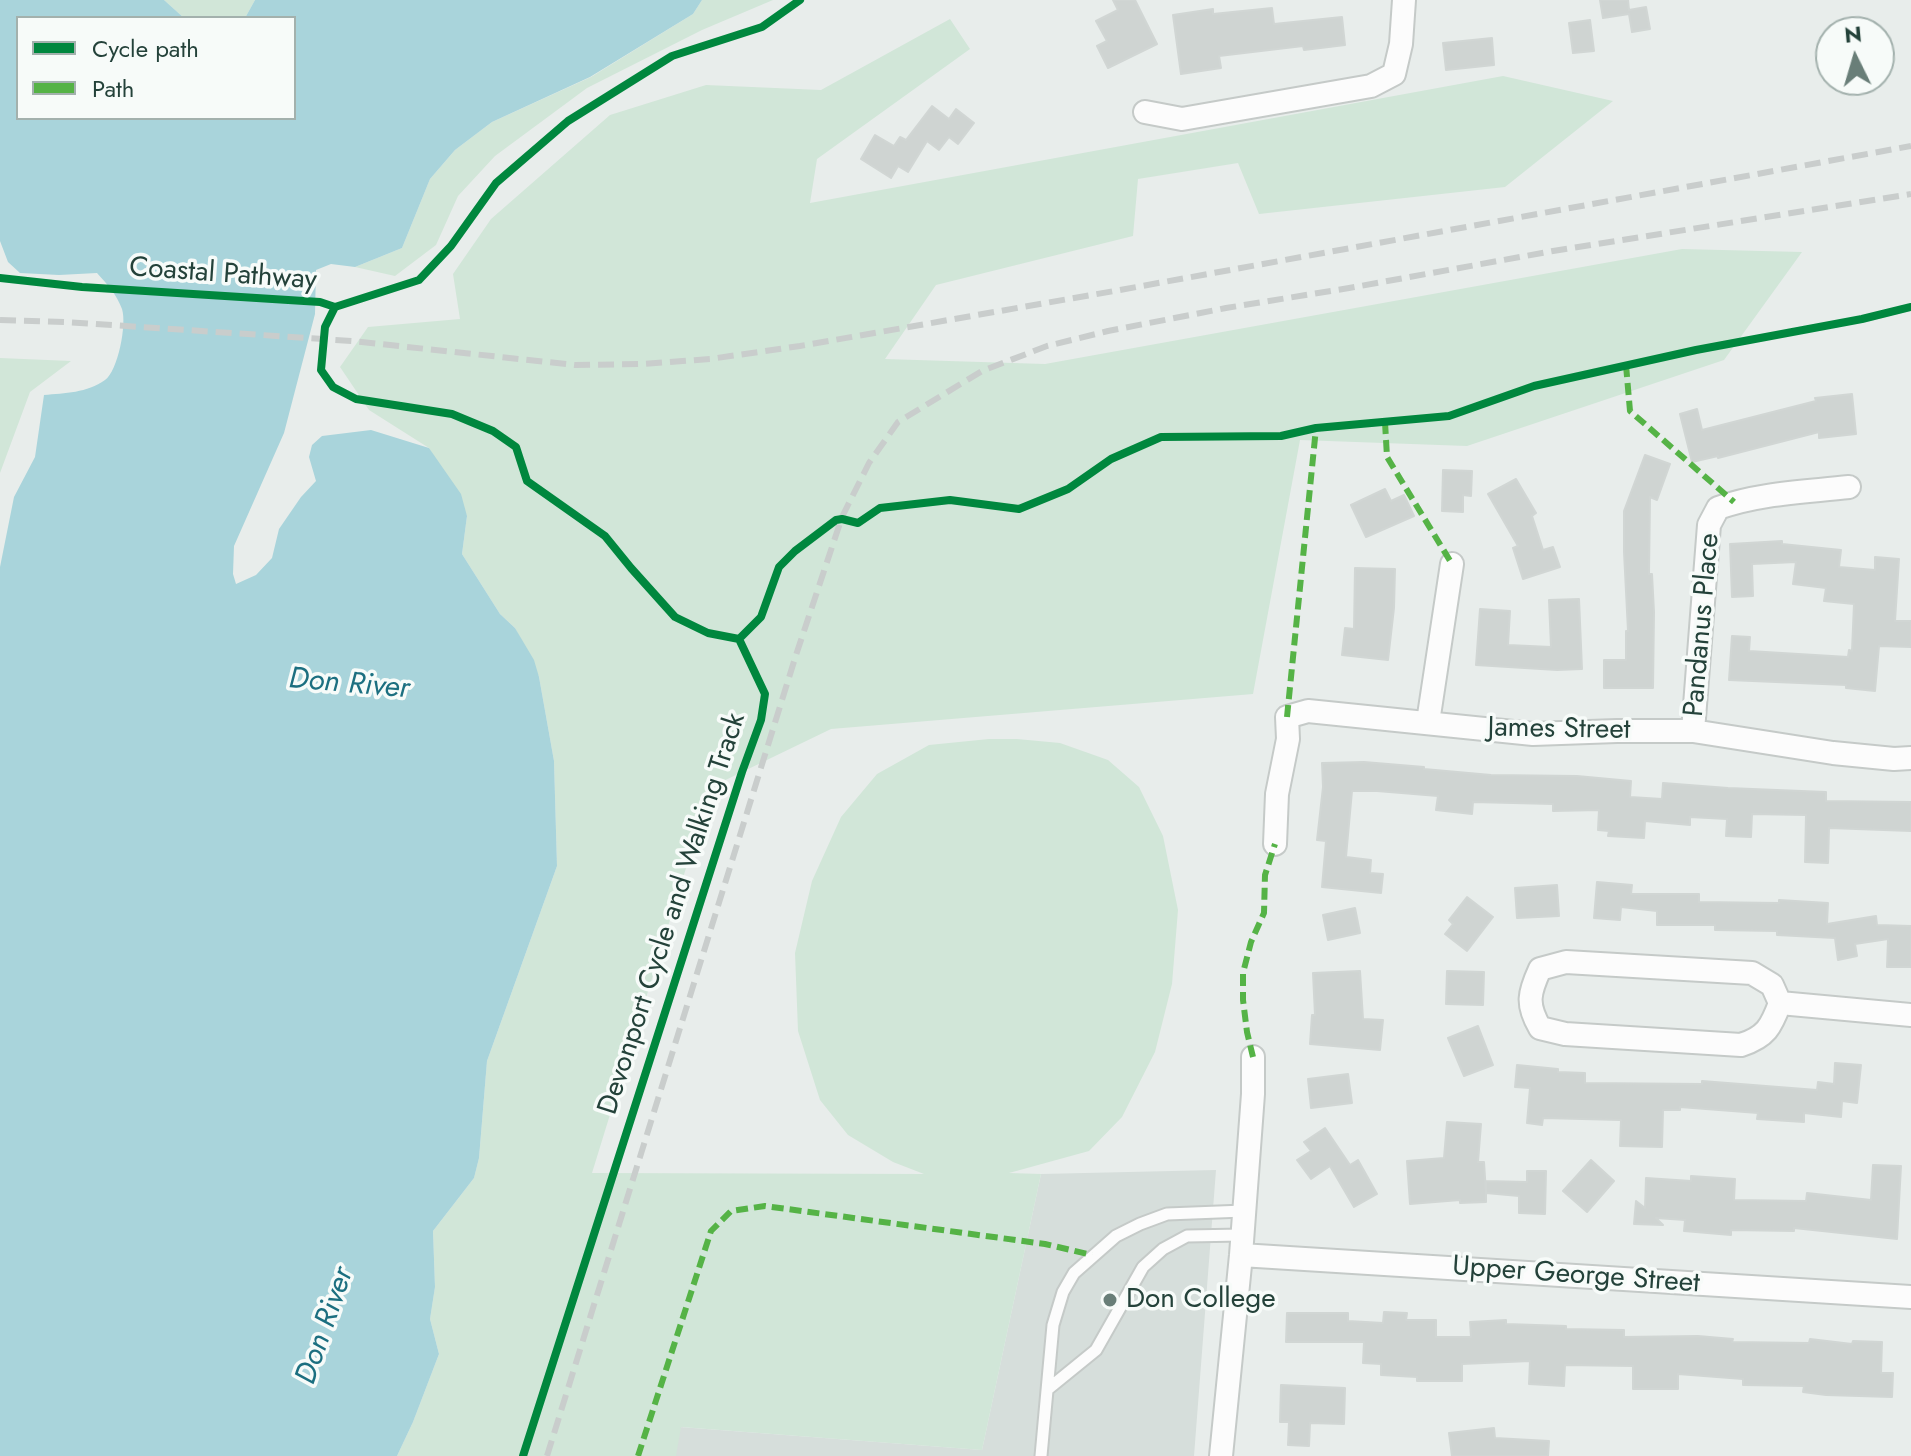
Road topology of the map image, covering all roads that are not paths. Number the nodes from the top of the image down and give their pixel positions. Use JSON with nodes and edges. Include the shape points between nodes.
{"nodes":[{"id":1,"x":1404,"y":0,"type":"edge"},
{"id":2,"x":1145,"y":112,"type":"dead end"},
{"id":3,"x":1849,"y":487,"type":"dead end"},
{"id":4,"x":1452,"y":564,"type":"dead end"},
{"id":5,"x":1428,"y":722,"type":"junction"},
{"id":6,"x":1693,"y":731,"type":"junction"},
{"id":7,"x":1911,"y":758,"type":"edge"},
{"id":8,"x":1275,"y":844,"type":"dead end"},
{"id":9,"x":1780,"y":1003,"type":"junction"},
{"id":10,"x":1911,"y":1015,"type":"edge"},
{"id":11,"x":1253,"y":1057,"type":"dead end"},
{"id":12,"x":1244,"y":1211,"type":"junction"},
{"id":13,"x":1241,"y":1245,"type":"junction"},
{"id":14,"x":1911,"y":1297,"type":"edge"},
{"id":15,"x":1048,"y":1389,"type":"junction"},
{"id":16,"x":1041,"y":1456,"type":"edge"},
{"id":17,"x":1221,"y":1456,"type":"edge"}],
"edges":[{"from":1,"to":2,"type":"street","via":[[1394,74],[1371,86],[1182,119]]},
{"from":3,"to":6,"type":"street","name":"Pandanus Place","via":[[1760,497],[1718,508],[1709,525]]},
{"from":4,"to":5,"type":"street"},
{"from":5,"to":6,"type":"street","name":"James Street","via":[[1533,734]]},
{"from":5,"to":8,"type":"street","name":"James Street","via":[[1308,711],[1287,717]]},
{"from":6,"to":7,"type":"street","name":"James Street","via":[[1833,753]]},
{"from":9,"to":9,"type":"street","via":[[1771,1026],[1757,1040],[1741,1045],[1540,1028],[1531,1013],[1531,989],[1540,969],[1566,962],[1752,973],[1772,985]]},
{"from":9,"to":10,"type":"street"},
{"from":11,"to":12,"type":"street"},
{"from":12,"to":13,"type":"street"},
{"from":12,"to":15,"type":"lane","via":[[1167,1214],[1116,1236],[1092,1255],[1063,1292],[1053,1325]]},
{"from":13,"to":14,"type":"street","name":"Upper George Street"},
{"from":13,"to":15,"type":"lane","via":[[1187,1236],[1163,1249],[1143,1267],[1096,1350]]},
{"from":13,"to":17,"type":"street"},
{"from":15,"to":16,"type":"lane"}]}
